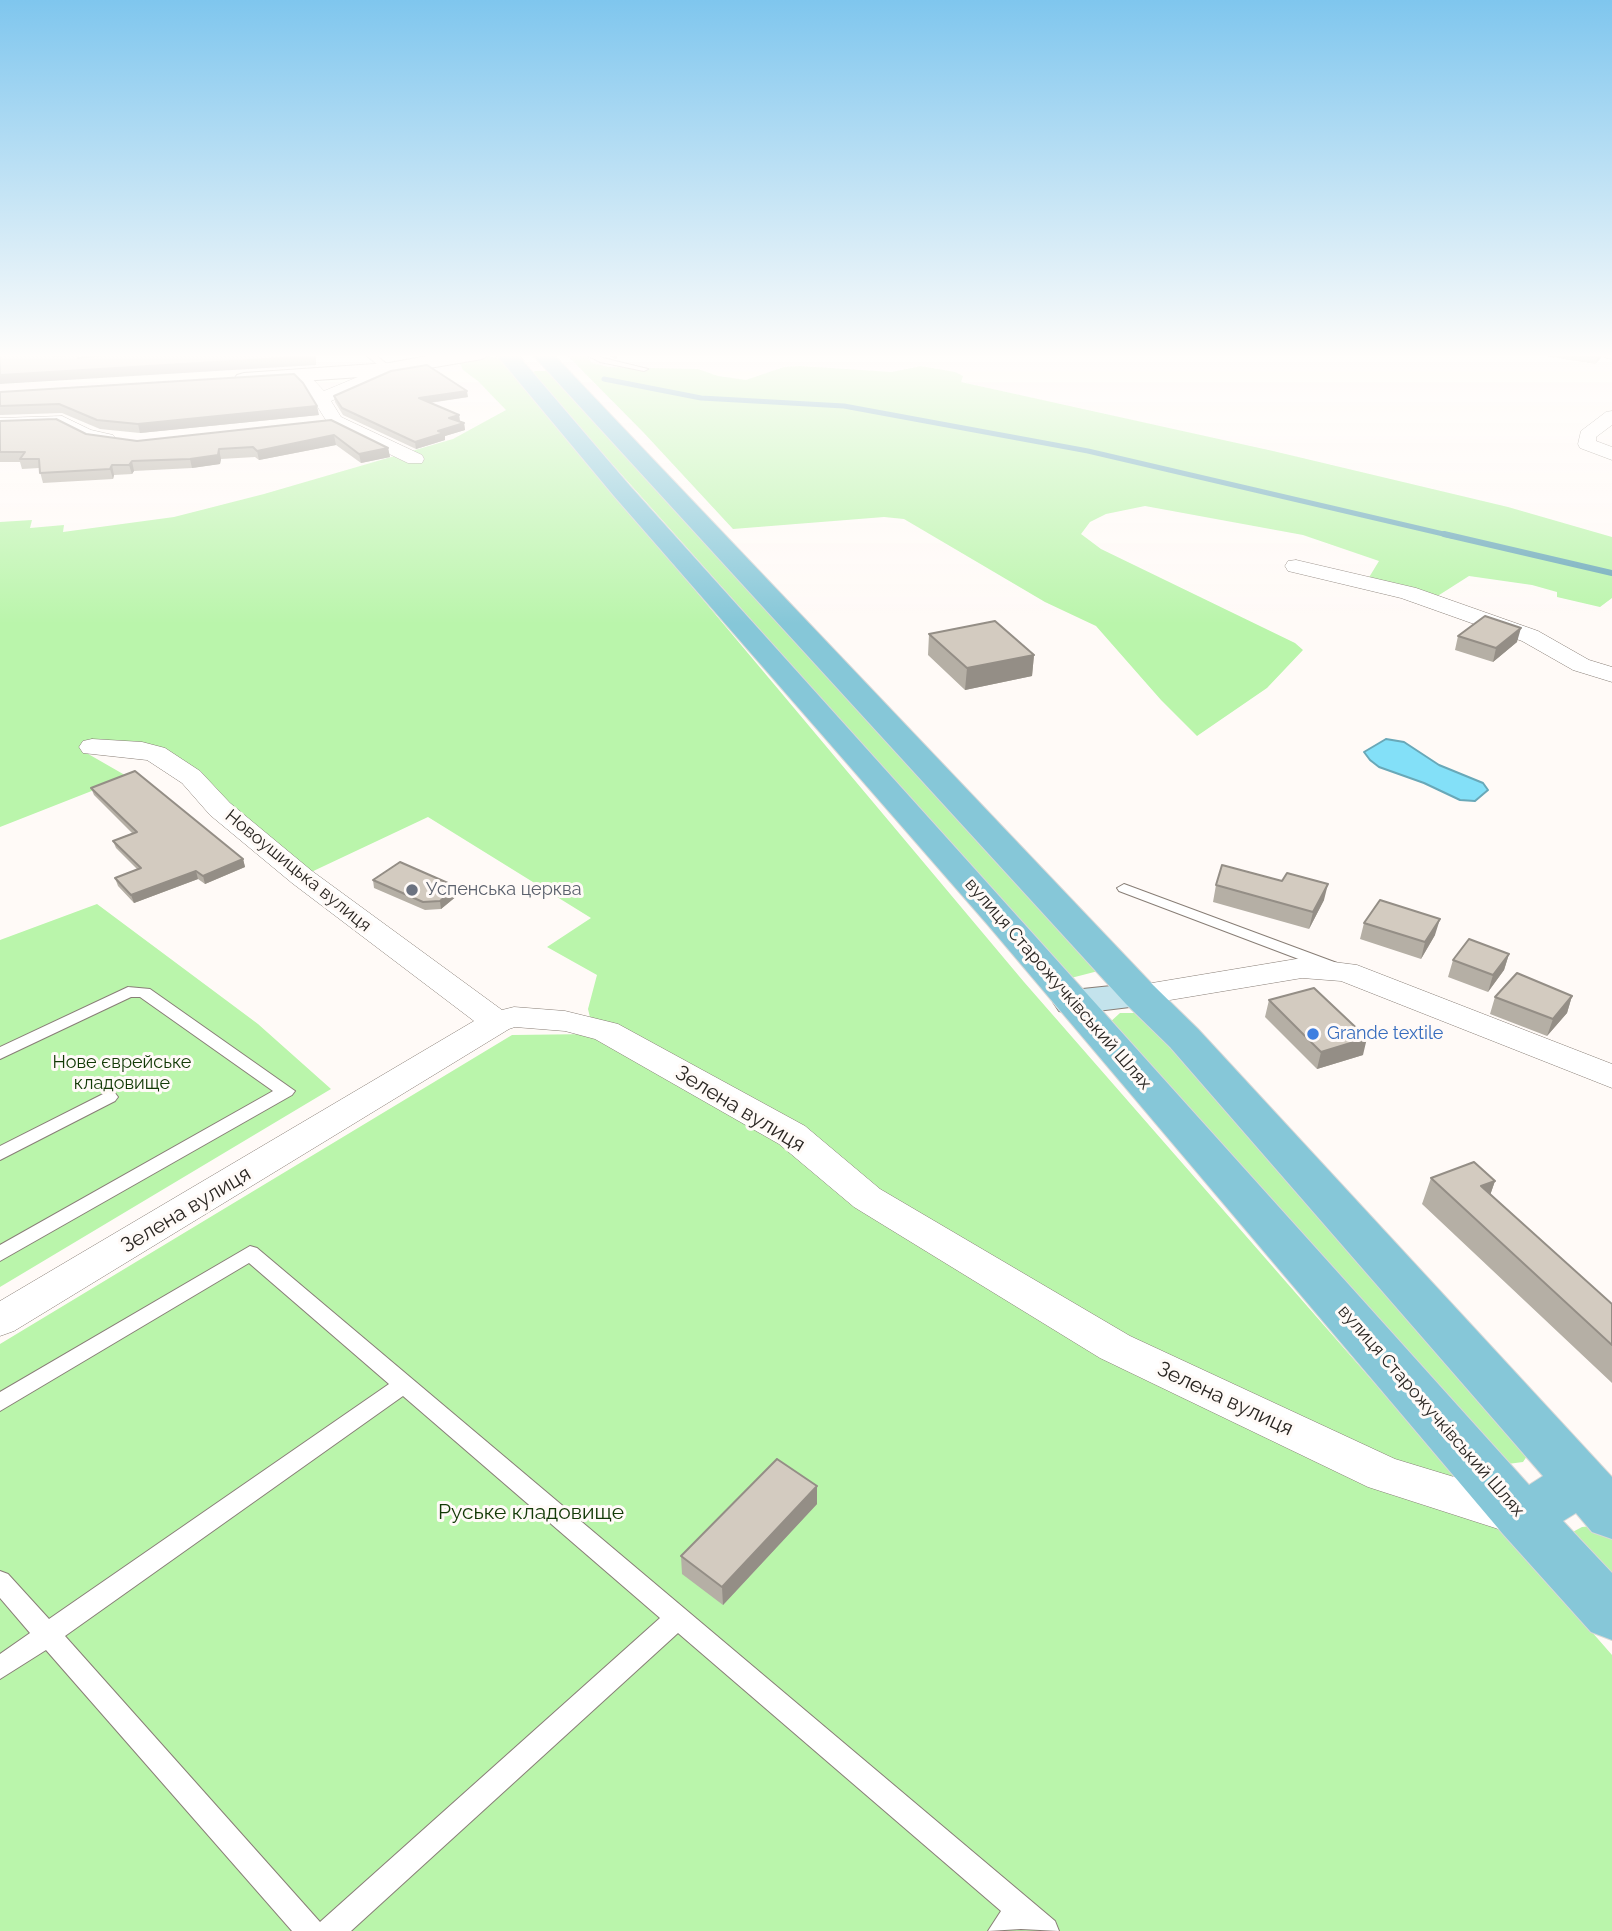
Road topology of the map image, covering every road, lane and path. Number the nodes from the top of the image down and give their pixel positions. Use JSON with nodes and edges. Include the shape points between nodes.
{"nodes":[{"id":1,"x":382,"y":443,"type":"edge"},
{"id":2,"x":593,"y":443,"type":"edge"},
{"id":3,"x":620,"y":443,"type":"edge"},
{"id":4,"x":1587,"y":443,"type":"edge"},
{"id":5,"x":1612,"y":454,"type":"edge"},
{"id":6,"x":415,"y":459,"type":"dead end"},
{"id":7,"x":1296,"y":566,"type":"dead end"},
{"id":8,"x":1612,"y":675,"type":"edge"},
{"id":9,"x":92,"y":747,"type":"dead end"},
{"id":10,"x":1124,"y":888,"type":"dead end"},
{"id":11,"x":1346,"y":972,"type":"junction"},
{"id":12,"x":1140,"y":995,"type":"junction"},
{"id":13,"x":1073,"y":1002,"type":"junction"},
{"id":14,"x":497,"y":1022,"type":"junction"},
{"id":15,"x":0,"y":1054,"type":"edge"},
{"id":16,"x":1612,"y":1077,"type":"edge"},
{"id":17,"x":109,"y":1097,"type":"dead end"},
{"id":18,"x":0,"y":1154,"type":"edge"},
{"id":19,"x":0,"y":1254,"type":"edge"},
{"id":20,"x":0,"y":1320,"type":"edge"},
{"id":21,"x":404,"y":1384,"type":"junction"},
{"id":22,"x":0,"y":1402,"type":"edge"},
{"id":23,"x":1596,"y":1498,"type":"edge"},
{"id":24,"x":1523,"y":1517,"type":"junction"},
{"id":25,"x":0,"y":1581,"type":"edge"},
{"id":26,"x":1612,"y":1614,"type":"edge"},
{"id":27,"x":678,"y":1617,"type":"junction"},
{"id":28,"x":47,"y":1634,"type":"junction"},
{"id":29,"x":0,"y":1668,"type":"edge"},
{"id":30,"x":1019,"y":1910,"type":"junction"},
{"id":31,"x":310,"y":1931,"type":"edge"},
{"id":32,"x":330,"y":1931,"type":"edge"},
{"id":33,"x":1002,"y":1931,"type":"edge"},
{"id":34,"x":1045,"y":1931,"type":"edge"}],
"edges":[{"from":1,"to":6,"type":"street"},
{"from":2,"to":13,"type":"main road","name":"вулиця Старожучківський Шлях","via":[[622,491]]},
{"from":3,"to":12,"type":"main road"},
{"from":4,"to":5,"type":"street"},
{"from":7,"to":8,"type":"street","via":[[1408,593],[1530,636],[1581,665]]},
{"from":9,"to":14,"type":"street","name":"Новоушицька вулиця","via":[[156,754],[191,777],[220,809],[302,877]]},
{"from":10,"to":11,"type":"lane"},
{"from":11,"to":12,"type":"street","via":[[1302,968]]},
{"from":11,"to":16,"type":"street"},
{"from":12,"to":13,"type":"main road"},
{"from":12,"to":23,"type":"main road","via":[[1194,1048]]},
{"from":13,"to":24,"type":"main road","name":"вулиця Старожучківський Шлях"},
{"from":14,"to":20,"type":"street","name":"Зелена вулиця"},
{"from":14,"to":24,"type":"street","name":"Зелена вулиця","via":[[514,1017],[565,1021],[606,1031],[792,1135],[867,1198],[1115,1347],[1384,1474]]},
{"from":15,"to":19,"type":"lane","via":[[128,992],[144,992],[286,1091]]},
{"from":17,"to":18,"type":"lane"},
{"from":21,"to":22,"type":"lane","via":[[250,1253]]},
{"from":21,"to":27,"type":"lane"},
{"from":21,"to":28,"type":"lane"},
{"from":23,"to":24,"type":"main road"},
{"from":24,"to":26,"type":"main road","name":"вулиця Старожучківський Шлях"},
{"from":25,"to":28,"type":"lane"},
{"from":27,"to":30,"type":"lane"},
{"from":27,"to":32,"type":"lane"},
{"from":28,"to":29,"type":"lane"},
{"from":28,"to":31,"type":"lane"},
{"from":30,"to":33,"type":"lane"},
{"from":30,"to":34,"type":"lane"}]}
